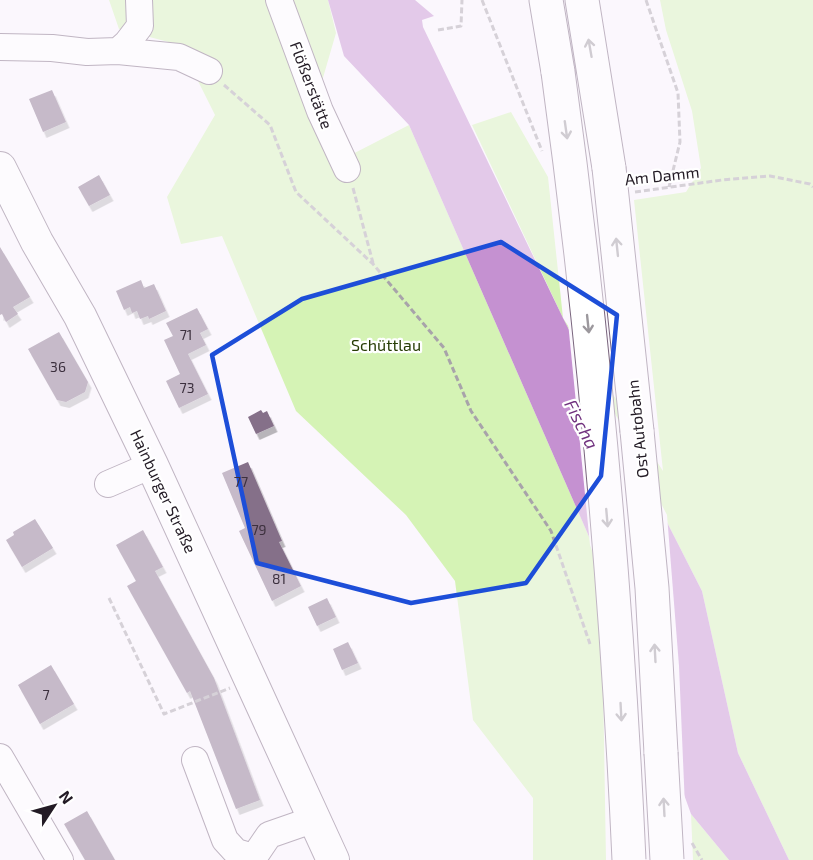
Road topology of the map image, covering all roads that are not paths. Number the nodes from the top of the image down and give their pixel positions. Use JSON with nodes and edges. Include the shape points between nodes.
{"nodes":[{"id":1,"x":139,"y":0,"type":"edge"},
{"id":2,"x":279,"y":0,"type":"edge"},
{"id":3,"x":546,"y":0,"type":"edge"},
{"id":4,"x":582,"y":0,"type":"edge"},
{"id":5,"x":0,"y":47,"type":"edge"},
{"id":6,"x":118,"y":51,"type":"junction"},
{"id":7,"x":209,"y":71,"type":"road end"},
{"id":8,"x":0,"y":168,"type":"edge"},
{"id":9,"x":347,"y":169,"type":"road end"},
{"id":10,"x":152,"y":465,"type":"junction"},
{"id":11,"x":108,"y":484,"type":"dead end"},
{"id":12,"x":0,"y":757,"type":"edge"},
{"id":13,"x":195,"y":760,"type":"dead end"},
{"id":14,"x":315,"y":819,"type":"junction"},
{"id":15,"x":679,"y":850,"type":"edge"},
{"id":16,"x":253,"y":859,"type":"edge"},
{"id":17,"x":60,"y":860,"type":"edge"},
{"id":18,"x":333,"y":860,"type":"edge"},
{"id":19,"x":629,"y":860,"type":"edge"}],
"edges":[{"from":1,"to":6,"type":"street","via":[[141,26]]},
{"from":2,"to":9,"type":"street","name":"Flößerstätte","via":[[320,111]]},
{"from":3,"to":19,"type":"highway","one_way":true,"bridge":true,"via":[[573,177],[611,556]]},
{"from":15,"to":4,"type":"highway","name":"Ost Autobahn","one_way":true,"bridge":true,"via":[[609,168]]},
{"from":5,"to":6,"type":"street"},
{"from":6,"to":7,"type":"street","via":[[179,57]]},
{"from":8,"to":10,"type":"main road","name":"Hainburger Straße","via":[[80,316]]},
{"from":10,"to":11,"type":"street"},
{"from":10,"to":14,"type":"main road","name":"Hainburger Straße"},
{"from":12,"to":17,"type":"street"},
{"from":13,"to":16,"type":"street","via":[[225,840],[236,852]]},
{"from":14,"to":16,"type":"street","via":[[269,835]]},
{"from":14,"to":18,"type":"main road","name":"Hainburger Straße"}]}
